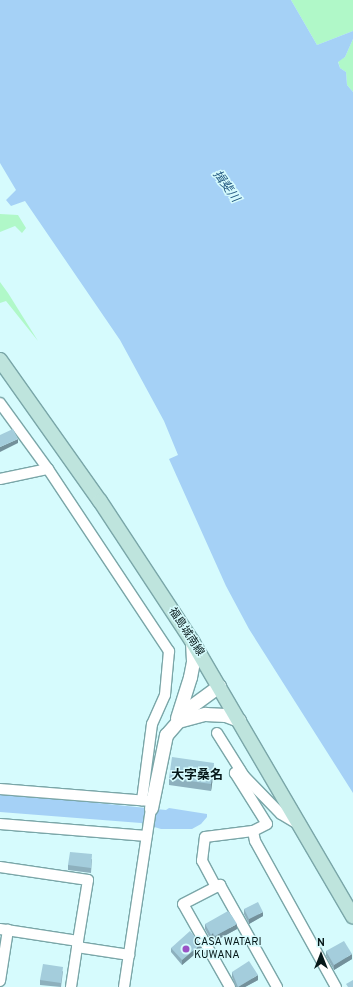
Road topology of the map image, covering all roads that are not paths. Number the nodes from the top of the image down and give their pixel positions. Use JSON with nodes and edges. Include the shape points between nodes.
{"nodes":[{"id":1,"x":0,"y":360,"type":"edge"},
{"id":2,"x":0,"y":403,"type":"edge"},
{"id":3,"x":48,"y":469,"type":"junction"},
{"id":4,"x":0,"y":479,"type":"edge"},
{"id":5,"x":192,"y":641,"type":"junction"},
{"id":6,"x":219,"y":686,"type":"junction"},
{"id":7,"x":239,"y":720,"type":"junction"},
{"id":8,"x":176,"y":722,"type":"junction"},
{"id":9,"x":217,"y":733,"type":"dead end"},
{"id":10,"x":240,"y":770,"type":"junction"},
{"id":11,"x":0,"y":789,"type":"edge"},
{"id":12,"x":149,"y":803,"type":"junction"},
{"id":13,"x":0,"y":824,"type":"edge"},
{"id":14,"x":300,"y":826,"type":"junction"},
{"id":15,"x":253,"y":831,"type":"junction"},
{"id":16,"x":147,"y":836,"type":"junction"},
{"id":17,"x":0,"y":867,"type":"edge"},
{"id":18,"x":216,"y":887,"type":"junction"},
{"id":19,"x":353,"y":916,"type":"edge"},
{"id":20,"x":4,"y":929,"type":"edge"},
{"id":21,"x":78,"y":944,"type":"junction"},
{"id":22,"x":129,"y":955,"type":"junction"},
{"id":23,"x":0,"y":981,"type":"edge"},
{"id":24,"x":71,"y":987,"type":"edge"},
{"id":25,"x":124,"y":987,"type":"edge"},
{"id":26,"x":228,"y":987,"type":"edge"},
{"id":27,"x":276,"y":987,"type":"edge"},
{"id":28,"x":336,"y":987,"type":"edge"}],
"edges":[{"from":1,"to":5,"type":"main road","name":"福島城南線","via":[[100,501]]},
{"from":2,"to":3,"type":"street"},
{"from":3,"to":4,"type":"street"},
{"from":3,"to":12,"type":"street","via":[[169,651],[165,695],[152,724]]},
{"from":5,"to":6,"type":"main road","name":"福島城南線"},
{"from":5,"to":8,"type":"street","via":[[191,672]]},
{"from":6,"to":7,"type":"main road","name":"福島城南線"},
{"from":6,"to":8,"type":"street","via":[[190,707]]},
{"from":7,"to":8,"type":"street","via":[[225,715],[205,714]]},
{"from":7,"to":14,"type":"main road","name":"福島城南線"},
{"from":8,"to":12,"type":"street","via":[[166,735]]},
{"from":9,"to":10,"type":"street"},
{"from":10,"to":14,"type":"street","via":[[280,814]]},
{"from":10,"to":15,"type":"street","via":[[235,773],[267,824]]},
{"from":11,"to":12,"type":"street"},
{"from":12,"to":16,"type":"street"},
{"from":13,"to":16,"type":"street"},
{"from":14,"to":19,"type":"main road","name":"福島城南線"},
{"from":15,"to":18,"type":"street","via":[[205,837],[202,861]]},
{"from":15,"to":28,"type":"street","via":[[254,841]]},
{"from":16,"to":22,"type":"street"},
{"from":17,"to":21,"type":"street","via":[[88,880]]},
{"from":18,"to":26,"type":"street","via":[[183,904]]},
{"from":18,"to":27,"type":"street","via":[[220,885]]},
{"from":20,"to":21,"type":"street"},
{"from":20,"to":23,"type":"street"},
{"from":21,"to":22,"type":"street"},
{"from":21,"to":24,"type":"street"},
{"from":22,"to":25,"type":"street"}]}
